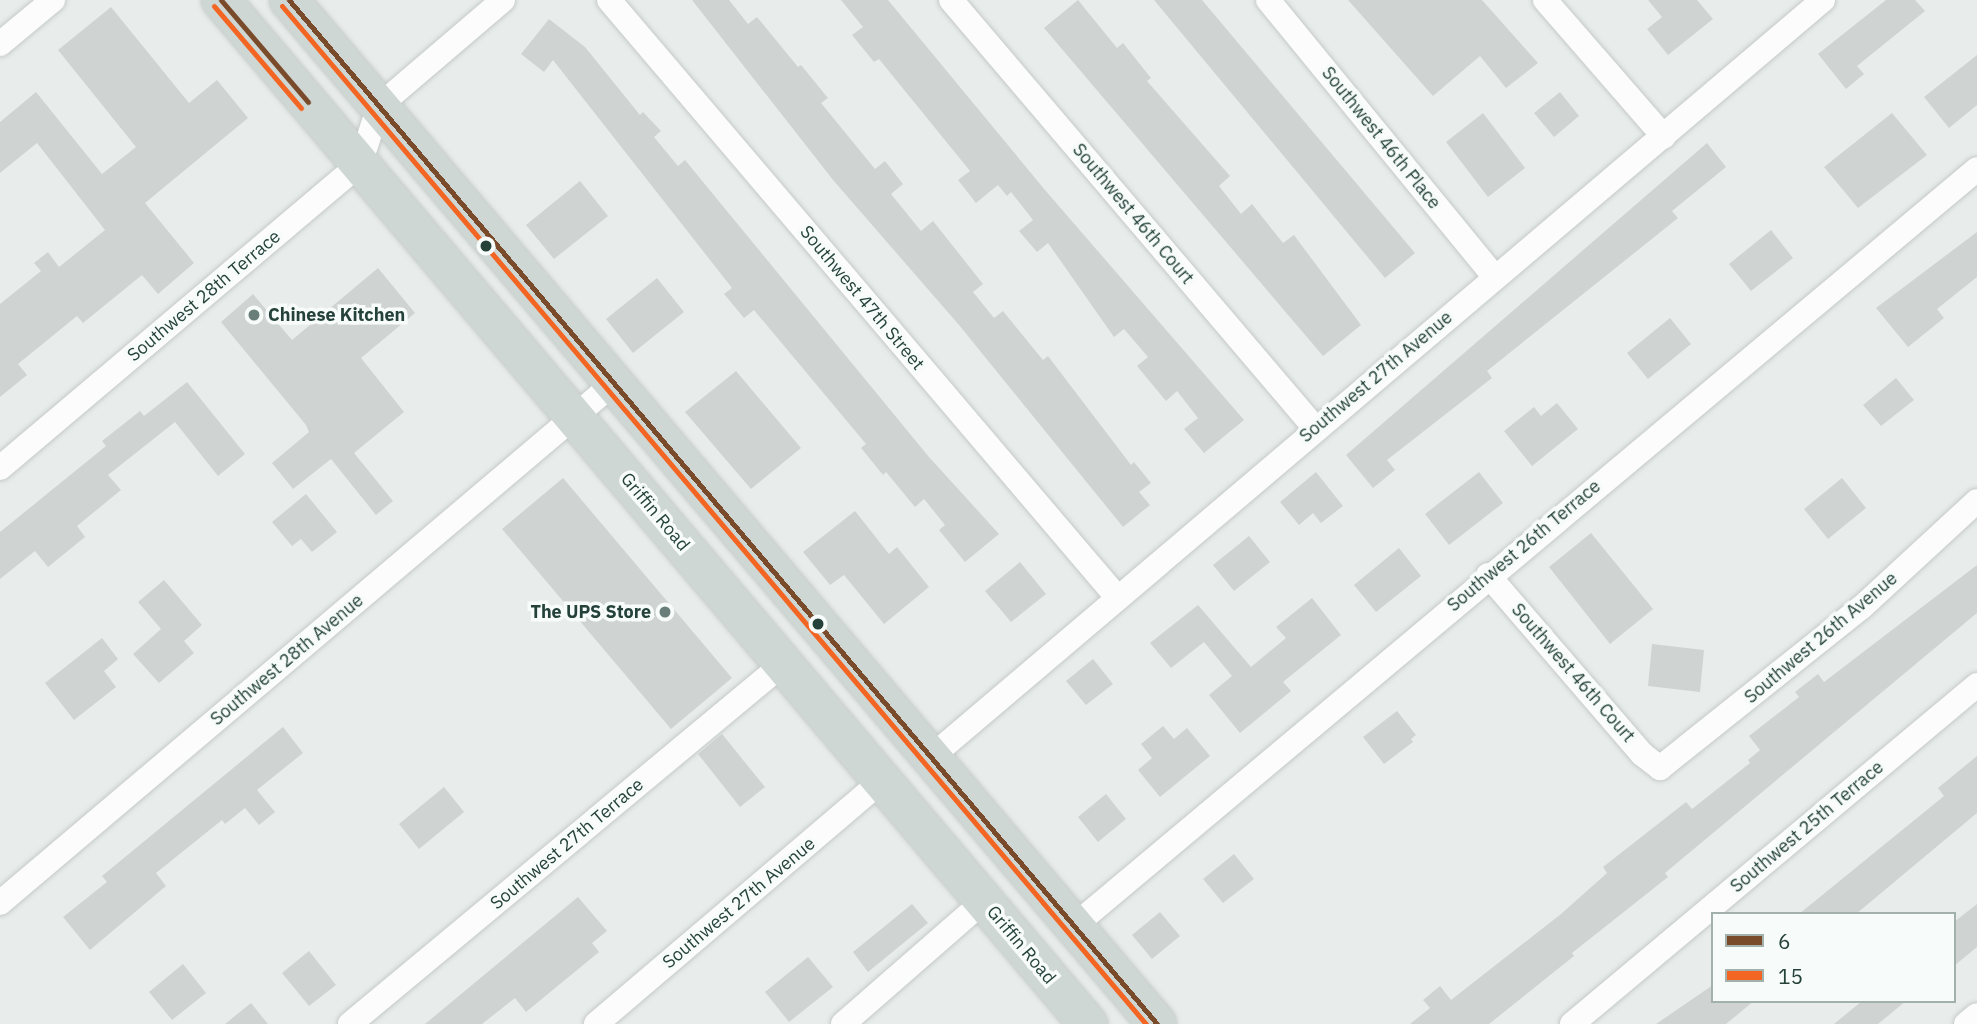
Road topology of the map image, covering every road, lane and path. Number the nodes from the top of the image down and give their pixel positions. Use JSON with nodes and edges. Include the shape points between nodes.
{"nodes":[{"id":1,"x":53,"y":0,"type":"edge"},
{"id":2,"x":221,"y":0,"type":"edge"},
{"id":3,"x":289,"y":0,"type":"edge"},
{"id":4,"x":503,"y":0,"type":"edge"},
{"id":5,"x":609,"y":0,"type":"edge"},
{"id":6,"x":951,"y":0,"type":"edge"},
{"id":7,"x":1268,"y":0,"type":"edge"},
{"id":8,"x":1545,"y":0,"type":"edge"},
{"id":9,"x":1823,"y":0,"type":"edge"},
{"id":10,"x":0,"y":44,"type":"edge"},
{"id":11,"x":379,"y":106,"type":"junction"},
{"id":12,"x":1664,"y":137,"type":"junction"},
{"id":13,"x":360,"y":164,"type":"junction"},
{"id":14,"x":1977,"y":169,"type":"edge"},
{"id":15,"x":1495,"y":277,"type":"junction"},
{"id":16,"x":614,"y":383,"type":"junction"},
{"id":17,"x":575,"y":416,"type":"junction"},
{"id":18,"x":1315,"y":428,"type":"junction"},
{"id":19,"x":0,"y":468,"type":"edge"},
{"id":20,"x":1977,"y":501,"type":"edge"},
{"id":21,"x":1488,"y":575,"type":"junction"},
{"id":22,"x":1116,"y":596,"type":"junction"},
{"id":23,"x":783,"y":664,"type":"junction"},
{"id":24,"x":1977,"y":685,"type":"edge"},
{"id":25,"x":831,"y":721,"type":"junction"},
{"id":26,"x":931,"y":757,"type":"junction"},
{"id":27,"x":1660,"y":768,"type":"joint"},
{"id":28,"x":882,"y":781,"type":"junction"},
{"id":29,"x":982,"y":817,"type":"junction"},
{"id":30,"x":984,"y":901,"type":"junction"},
{"id":31,"x":0,"y":903,"type":"edge"},
{"id":32,"x":1074,"y":926,"type":"junction"},
{"id":33,"x":1977,"y":1015,"type":"edge"},
{"id":34,"x":350,"y":1024,"type":"edge"},
{"id":35,"x":596,"y":1024,"type":"edge"},
{"id":36,"x":843,"y":1024,"type":"edge"},
{"id":37,"x":1088,"y":1024,"type":"edge"},
{"id":38,"x":1157,"y":1024,"type":"edge"},
{"id":39,"x":1572,"y":1024,"type":"edge"},
{"id":40,"x":1966,"y":1024,"type":"edge"}],
"edges":[{"from":1,"to":10,"type":"street"},
{"from":2,"to":13,"type":"main road","name":"Griffin Road"},
{"from":3,"to":11,"type":"main road"},
{"from":4,"to":11,"type":"street"},
{"from":5,"to":22,"type":"street","name":"Southwest 47th Street"},
{"from":6,"to":18,"type":"street","name":"Southwest 46th Court"},
{"from":7,"to":15,"type":"street","name":"Southwest 46th Place"},
{"from":8,"to":12,"type":"street"},
{"from":9,"to":12,"type":"street","name":"Southwest 27th Avenue"},
{"from":11,"to":13,"type":"street"},
{"from":11,"to":16,"type":"main road"},
{"from":12,"to":15,"type":"street","name":"Southwest 27th Avenue"},
{"from":13,"to":17,"type":"main road","name":"Griffin Road"},
{"from":13,"to":19,"type":"street","name":"Southwest 28th Terrace"},
{"from":14,"to":21,"type":"street","name":"Southwest 26th Terrace"},
{"from":15,"to":18,"type":"street","name":"Southwest 27th Avenue"},
{"from":16,"to":17,"type":"street","name":"Southwest 28th Avenue"},
{"from":16,"to":26,"type":"main road"},
{"from":17,"to":23,"type":"main road","name":"Griffin Road"},
{"from":17,"to":31,"type":"street","name":"Southwest 28th Avenue"},
{"from":18,"to":22,"type":"street","name":"Southwest 27th Avenue"},
{"from":20,"to":27,"type":"street","name":"Southwest 26th Avenue","via":[[1862,607]]},
{"from":21,"to":27,"type":"street","name":"Southwest 46th Court","via":[[1642,754]]},
{"from":21,"to":32,"type":"street","name":"Southwest 26th Terrace"},
{"from":22,"to":26,"type":"street","name":"Southwest 27th Avenue"},
{"from":23,"to":25,"type":"main road","name":"Griffin Road"},
{"from":23,"to":34,"type":"street","name":"Southwest 27th Terrace"},
{"from":24,"to":39,"type":"street","name":"Southwest 25th Terrace"},
{"from":25,"to":26,"type":"main road"},
{"from":25,"to":28,"type":"main road","name":"Griffin Road"},
{"from":26,"to":29,"type":"main road"},
{"from":28,"to":29,"type":"main road"},
{"from":28,"to":30,"type":"main road","name":"Griffin Road"},
{"from":28,"to":35,"type":"street","name":"Southwest 27th Avenue"},
{"from":29,"to":32,"type":"main road"},
{"from":30,"to":36,"type":"street"},
{"from":30,"to":37,"type":"main road","name":"Griffin Road"},
{"from":32,"to":38,"type":"main road"},
{"from":33,"to":40,"type":"street"}]}
